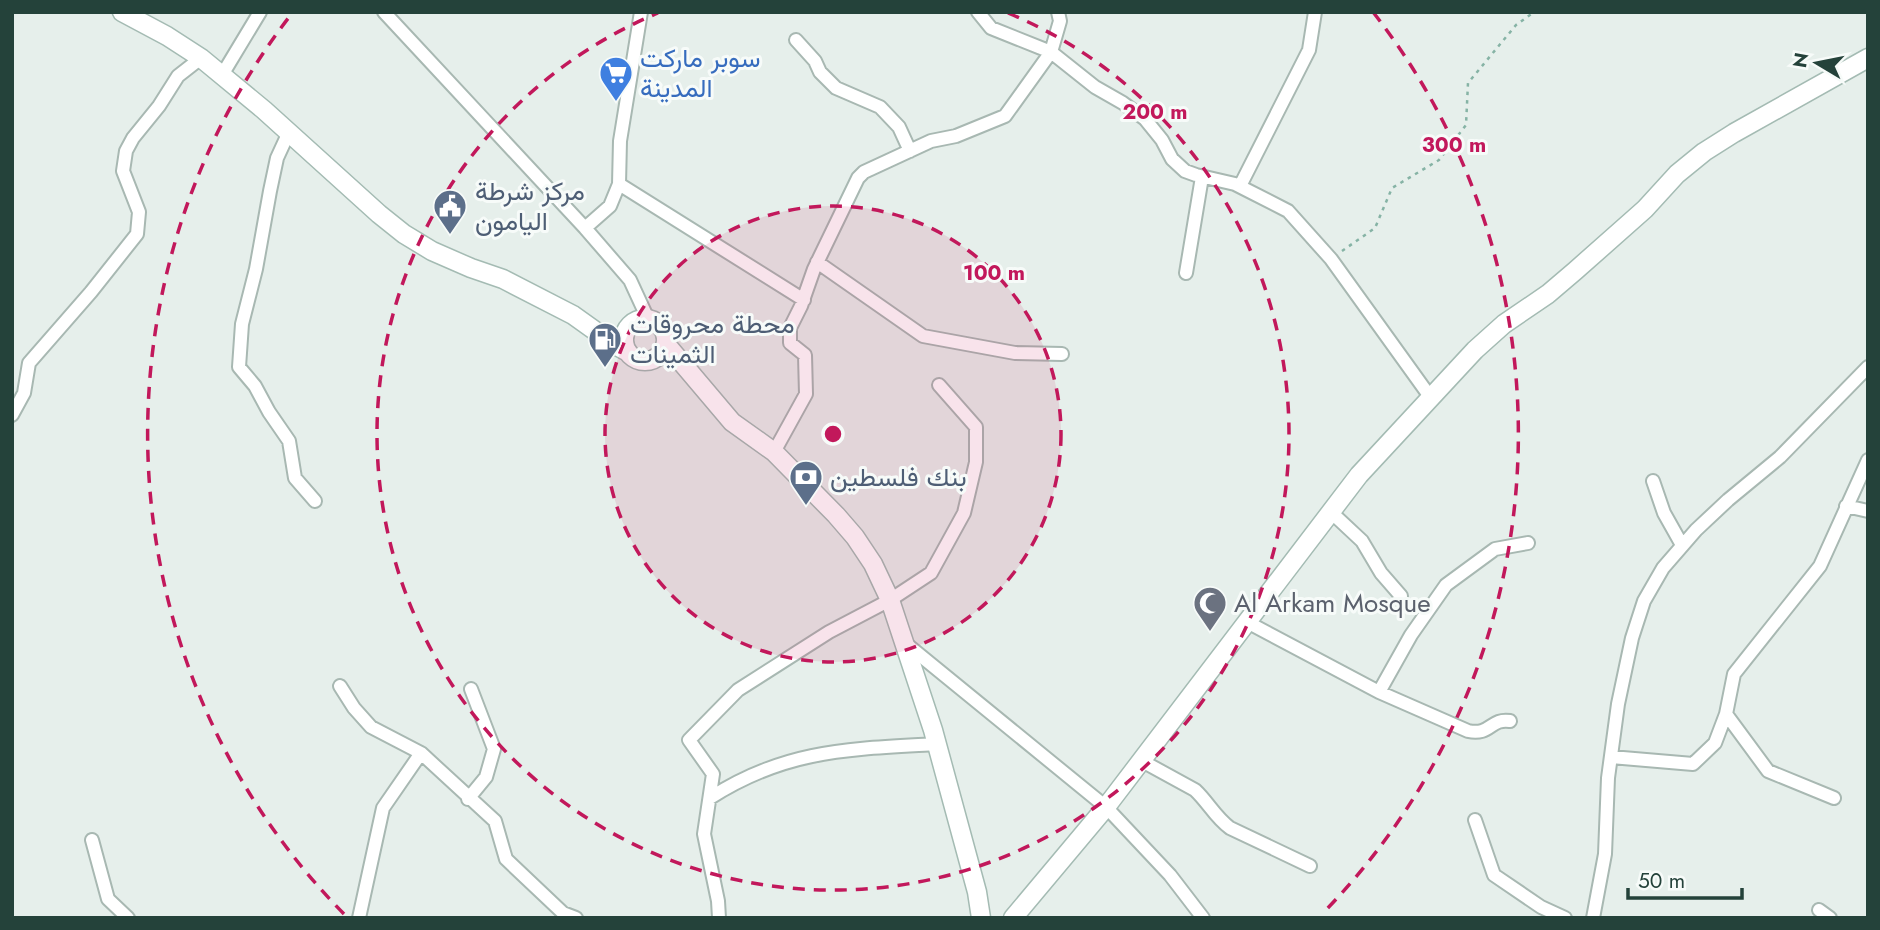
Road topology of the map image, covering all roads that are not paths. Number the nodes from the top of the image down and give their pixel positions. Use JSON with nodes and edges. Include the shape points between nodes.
{"nodes":[{"id":1,"x":122,"y":12,"type":"edge"},
{"id":2,"x":260,"y":12,"type":"edge"},
{"id":3,"x":384,"y":12,"type":"edge"},
{"id":4,"x":641,"y":12,"type":"edge"},
{"id":5,"x":978,"y":12,"type":"edge"},
{"id":6,"x":1058,"y":12,"type":"edge"},
{"id":7,"x":1315,"y":12,"type":"edge"},
{"id":8,"x":796,"y":40,"type":"dead end"},
{"id":9,"x":1051,"y":52,"type":"junction"},
{"id":10,"x":201,"y":58,"type":"junction"},
{"id":11,"x":1868,"y":58,"type":"edge"},
{"id":12,"x":222,"y":75,"type":"junction"},
{"id":13,"x":289,"y":132,"type":"junction"},
{"id":14,"x":910,"y":151,"type":"junction"},
{"id":15,"x":1202,"y":177,"type":"junction"},
{"id":16,"x":619,"y":184,"type":"junction"},
{"id":17,"x":1240,"y":186,"type":"junction"},
{"id":18,"x":585,"y":228,"type":"junction"},
{"id":19,"x":817,"y":262,"type":"junction"},
{"id":20,"x":1186,"y":273,"type":"dead end"},
{"id":21,"x":804,"y":300,"type":"junction"},
{"id":22,"x":648,"y":319,"type":"junction"},
{"id":23,"x":666,"y":344,"type":"junction"},
{"id":24,"x":628,"y":352,"type":"junction"},
{"id":25,"x":1062,"y":354,"type":"dead end"},
{"id":26,"x":1868,"y":367,"type":"edge"},
{"id":27,"x":939,"y":385,"type":"dead end"},
{"id":28,"x":1431,"y":398,"type":"junction"},
{"id":29,"x":12,"y":415,"type":"edge"},
{"id":30,"x":774,"y":452,"type":"junction"},
{"id":31,"x":1868,"y":460,"type":"edge"},
{"id":32,"x":1653,"y":481,"type":"dead end"},
{"id":33,"x":315,"y":500,"type":"dead end"},
{"id":34,"x":1846,"y":506,"type":"junction"},
{"id":35,"x":1868,"y":511,"type":"edge"},
{"id":36,"x":1331,"y":512,"type":"junction"},
{"id":37,"x":1528,"y":543,"type":"dead end"},
{"id":38,"x":1682,"y":545,"type":"junction"},
{"id":39,"x":1401,"y":596,"type":"dead end"},
{"id":40,"x":890,"y":600,"type":"junction"},
{"id":41,"x":1247,"y":622,"type":"junction"},
{"id":42,"x":904,"y":643,"type":"junction"},
{"id":43,"x":340,"y":686,"type":"dead end"},
{"id":44,"x":471,"y":689,"type":"dead end"},
{"id":45,"x":1380,"y":692,"type":"junction"},
{"id":46,"x":1726,"y":714,"type":"junction"},
{"id":47,"x":1510,"y":721,"type":"dead end"},
{"id":48,"x":937,"y":744,"type":"junction"},
{"id":49,"x":421,"y":753,"type":"junction"},
{"id":50,"x":1611,"y":757,"type":"junction"},
{"id":51,"x":1142,"y":761,"type":"junction"},
{"id":52,"x":710,"y":798,"type":"junction"},
{"id":53,"x":1834,"y":798,"type":"dead end"},
{"id":54,"x":468,"y":799,"type":"junction"},
{"id":55,"x":1106,"y":807,"type":"junction"},
{"id":56,"x":1475,"y":820,"type":"dead end"},
{"id":57,"x":92,"y":840,"type":"dead end"},
{"id":58,"x":1310,"y":866,"type":"dead end"},
{"id":59,"x":128,"y":918,"type":"edge"},
{"id":60,"x":359,"y":918,"type":"edge"},
{"id":61,"x":576,"y":918,"type":"edge"},
{"id":62,"x":719,"y":918,"type":"edge"},
{"id":63,"x":981,"y":918,"type":"edge"},
{"id":64,"x":1013,"y":918,"type":"edge"},
{"id":65,"x":1203,"y":918,"type":"edge"},
{"id":66,"x":1565,"y":918,"type":"edge"},
{"id":67,"x":1593,"y":918,"type":"edge"}],
"edges":[{"from":1,"to":10,"type":"street"},
{"from":2,"to":12,"type":"street"},
{"from":3,"to":18,"type":"street"},
{"from":4,"to":16,"type":"street","via":[[620,141]]},
{"from":5,"to":9,"type":"street","via":[[991,28]]},
{"from":6,"to":9,"type":"street","via":[[1060,21]]},
{"from":7,"to":17,"type":"street","via":[[1309,50]]},
{"from":8,"to":14,"type":"street","via":[[836,88],[880,107],[899,127]]},
{"from":9,"to":14,"type":"street","via":[[1005,116]]},
{"from":9,"to":15,"type":"street","via":[[1135,111],[1154,129],[1178,166]]},
{"from":10,"to":12,"type":"street"},
{"from":10,"to":29,"type":"street","via":[[178,76],[126,152],[123,171],[139,212],[136,234],[29,363],[24,393]]},
{"from":11,"to":28,"type":"street","via":[[1704,152],[1575,271],[1489,337]]},
{"from":12,"to":13,"type":"street"},
{"from":13,"to":24,"type":"street","via":[[411,239],[573,315]]},
{"from":13,"to":33,"type":"street","via":[[277,158],[242,324],[239,367],[289,441],[295,478]]},
{"from":14,"to":19,"type":"street","via":[[863,172]]},
{"from":15,"to":17,"type":"street"},
{"from":15,"to":20,"type":"street"},
{"from":16,"to":18,"type":"street","via":[[610,206]]},
{"from":16,"to":21,"type":"street"},
{"from":17,"to":28,"type":"street","via":[[1288,211],[1331,259]]},
{"from":18,"to":22,"type":"street","via":[[630,280]]},
{"from":19,"to":21,"type":"street"},
{"from":19,"to":25,"type":"street","via":[[923,336],[1015,353]]},
{"from":21,"to":30,"type":"street","via":[[789,335],[790,343],[805,355],[806,394]]},
{"from":22,"to":23,"type":"street","via":[[660,325]]},
{"from":22,"to":24,"type":"street","via":[[629,326],[624,339]]},
{"from":23,"to":24,"type":"street","via":[[653,359],[639,360]]},
{"from":23,"to":30,"type":"street","via":[[732,422]]},
{"from":26,"to":38,"type":"street","via":[[1780,457]]},
{"from":27,"to":40,"type":"street","via":[[976,427],[976,462],[964,513],[931,573]]},
{"from":28,"to":36,"type":"street"},
{"from":30,"to":40,"type":"street","via":[[855,537]]},
{"from":31,"to":34,"type":"street"},
{"from":32,"to":38,"type":"street"},
{"from":34,"to":35,"type":"street"},
{"from":34,"to":46,"type":"street","via":[[1820,566],[1734,674]]},
{"from":36,"to":39,"type":"street","via":[[1362,541]]},
{"from":36,"to":41,"type":"street"},
{"from":37,"to":45,"type":"street","via":[[1495,549],[1446,585],[1411,635]]},
{"from":38,"to":50,"type":"street","via":[[1653,584],[1637,618]]},
{"from":40,"to":42,"type":"street"},
{"from":40,"to":52,"type":"street","via":[[828,632],[738,690],[689,740],[713,774]]},
{"from":41,"to":45,"type":"street"},
{"from":41,"to":51,"type":"street"},
{"from":42,"to":48,"type":"street"},
{"from":42,"to":55,"type":"street"},
{"from":43,"to":49,"type":"street","via":[[371,727]]},
{"from":44,"to":54,"type":"street","via":[[494,749],[486,777]]},
{"from":45,"to":47,"type":"street","via":[[1473,732]]},
{"from":46,"to":50,"type":"street","via":[[1715,743],[1693,764]]},
{"from":46,"to":53,"type":"street","via":[[1768,771]]},
{"from":48,"to":52,"type":"street","via":[[848,749],[804,757],[752,775]]},
{"from":48,"to":63,"type":"street"},
{"from":49,"to":54,"type":"street"},
{"from":49,"to":60,"type":"street","via":[[383,808]]},
{"from":50,"to":67,"type":"street","via":[[1605,854]]},
{"from":51,"to":55,"type":"street"},
{"from":51,"to":58,"type":"street","via":[[1195,790],[1226,825]]},
{"from":52,"to":62,"type":"street","via":[[704,834]]},
{"from":54,"to":61,"type":"street","via":[[495,821],[506,859],[564,913]]},
{"from":55,"to":64,"type":"street"},
{"from":55,"to":65,"type":"street"},
{"from":56,"to":66,"type":"street","via":[[1493,875]]},
{"from":57,"to":59,"type":"street","via":[[108,899]]}]}
